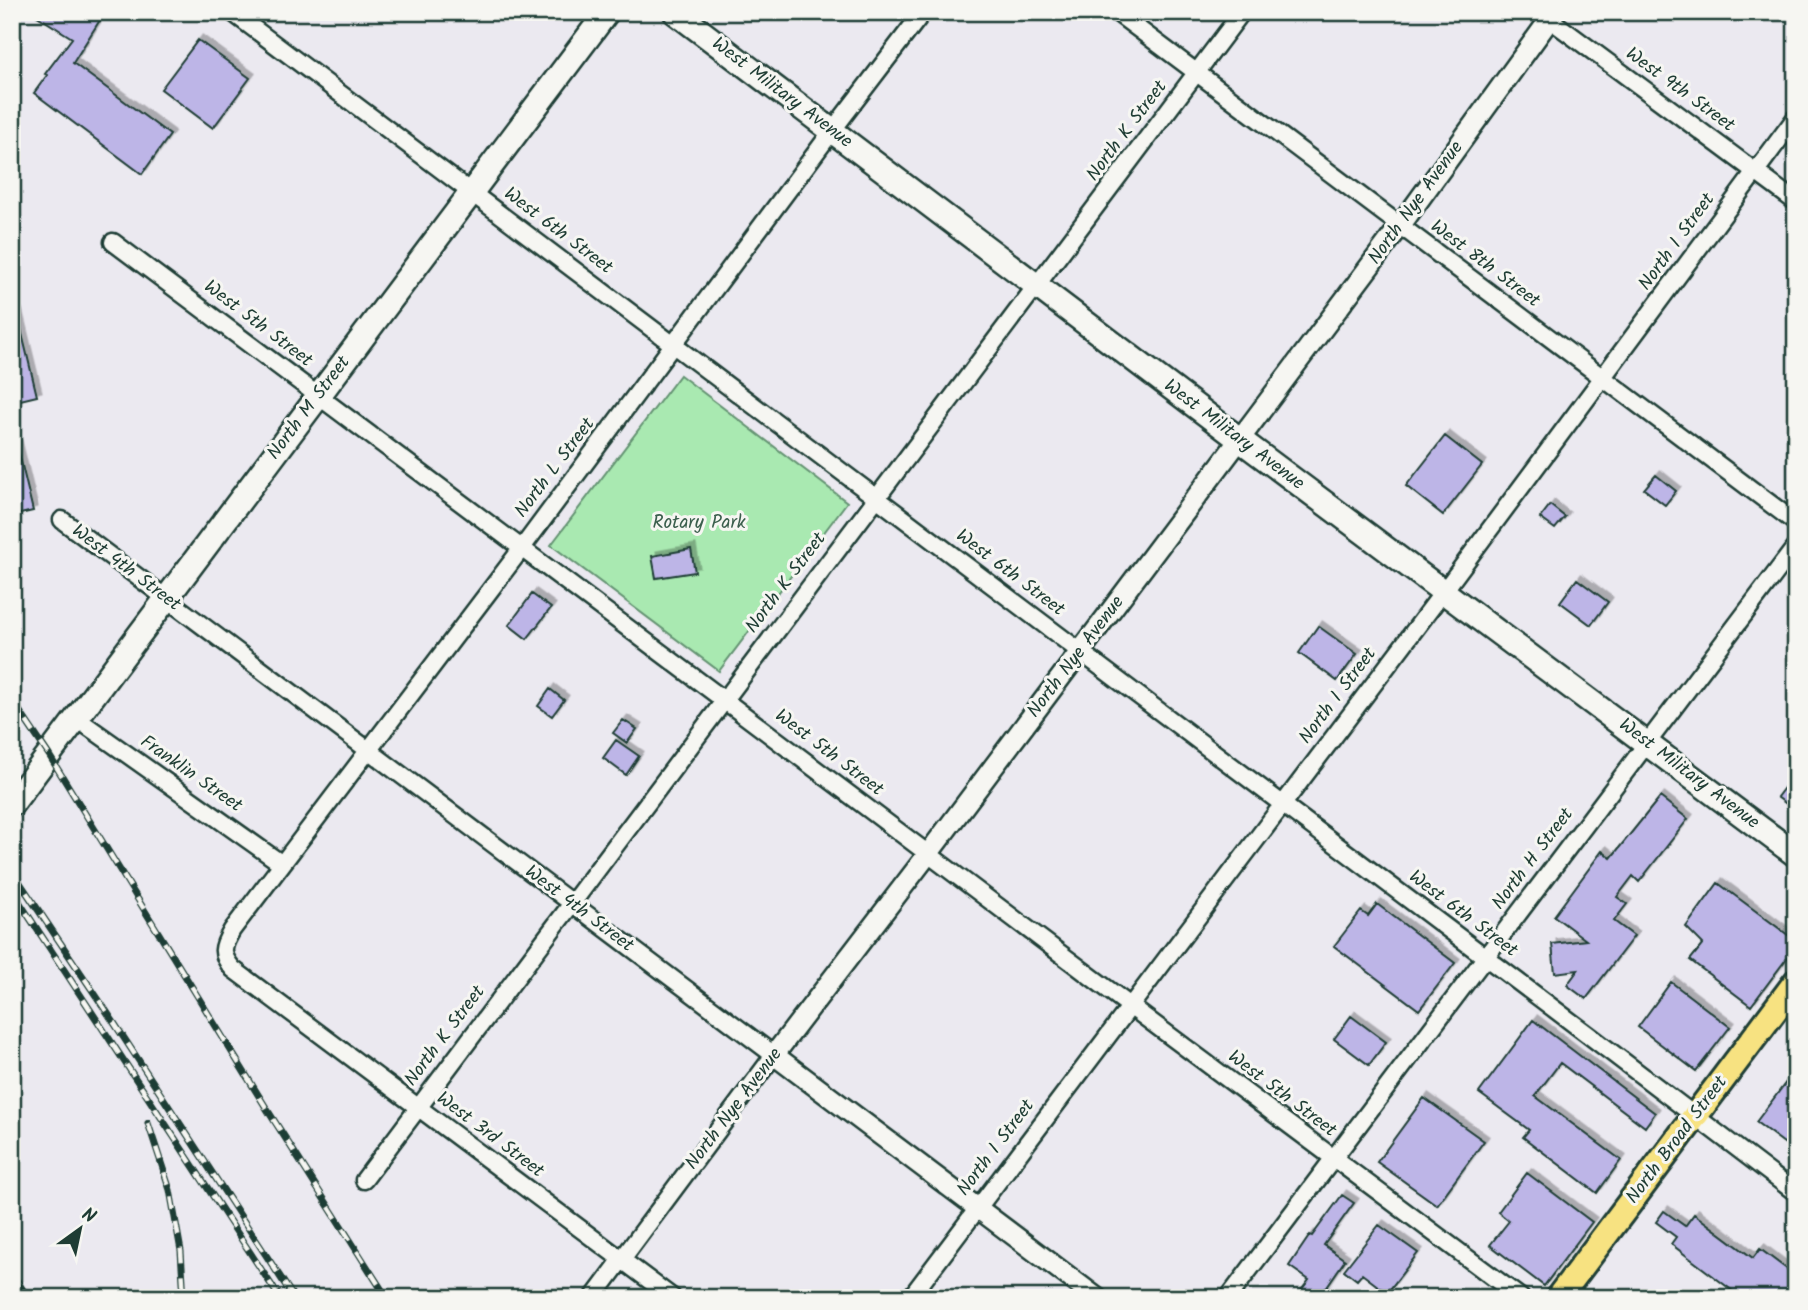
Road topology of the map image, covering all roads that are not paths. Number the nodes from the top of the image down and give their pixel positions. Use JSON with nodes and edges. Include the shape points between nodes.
{"nodes":[{"id":1,"x":232,"y":12,"type":"edge"},
{"id":2,"x":607,"y":12,"type":"edge"},
{"id":3,"x":675,"y":12,"type":"edge"},
{"id":4,"x":923,"y":12,"type":"edge"},
{"id":5,"x":1116,"y":12,"type":"edge"},
{"id":6,"x":1242,"y":12,"type":"edge"},
{"id":7,"x":1548,"y":15,"type":"edge"},
{"id":8,"x":1196,"y":72,"type":"junction"},
{"id":9,"x":1796,"y":117,"type":"edge"},
{"id":10,"x":832,"y":131,"type":"junction"},
{"id":11,"x":1755,"y":171,"type":"junction"},
{"id":12,"x":471,"y":192,"type":"junction"},
{"id":13,"x":1796,"y":202,"type":"edge"},
{"id":14,"x":1400,"y":226,"type":"junction"},
{"id":15,"x":113,"y":242,"type":"dead end"},
{"id":16,"x":1037,"y":287,"type":"junction"},
{"id":17,"x":674,"y":345,"type":"junction"},
{"id":18,"x":1602,"y":378,"type":"junction"},
{"id":19,"x":319,"y":395,"type":"junction"},
{"id":20,"x":1239,"y":439,"type":"junction"},
{"id":21,"x":877,"y":498,"type":"junction"},
{"id":22,"x":62,"y":520,"type":"dead end"},
{"id":23,"x":1796,"y":523,"type":"edge"},
{"id":24,"x":1796,"y":546,"type":"edge"},
{"id":25,"x":522,"y":548,"type":"junction"},
{"id":26,"x":1444,"y":591,"type":"junction"},
{"id":27,"x":166,"y":598,"type":"junction"},
{"id":28,"x":1079,"y":653,"type":"junction"},
{"id":29,"x":724,"y":700,"type":"junction"},
{"id":30,"x":76,"y":718,"type":"junction"},
{"id":31,"x":1647,"y":744,"type":"junction"},
{"id":32,"x":367,"y":750,"type":"junction"},
{"id":33,"x":12,"y":804,"type":"edge"},
{"id":34,"x":1282,"y":805,"type":"junction"},
{"id":35,"x":928,"y":854,"type":"junction"},
{"id":36,"x":1796,"y":855,"type":"edge"},
{"id":37,"x":282,"y":864,"type":"junction"},
{"id":38,"x":571,"y":904,"type":"junction"},
{"id":39,"x":223,"y":950,"type":"joint"},
{"id":40,"x":1484,"y":957,"type":"junction"},
{"id":41,"x":1796,"y":982,"type":"edge"},
{"id":42,"x":1130,"y":1006,"type":"junction"},
{"id":43,"x":774,"y":1055,"type":"junction"},
{"id":44,"x":418,"y":1107,"type":"junction"},
{"id":45,"x":1695,"y":1117,"type":"junction"},
{"id":46,"x":1333,"y":1158,"type":"junction"},
{"id":47,"x":364,"y":1180,"type":"dead end"},
{"id":48,"x":1796,"y":1193,"type":"edge"},
{"id":49,"x":978,"y":1207,"type":"junction"},
{"id":50,"x":622,"y":1259,"type":"junction"},
{"id":51,"x":593,"y":1298,"type":"edge"},
{"id":52,"x":673,"y":1298,"type":"edge"},
{"id":53,"x":910,"y":1298,"type":"edge"},
{"id":54,"x":1097,"y":1298,"type":"edge"},
{"id":55,"x":1228,"y":1298,"type":"edge"},
{"id":56,"x":1521,"y":1298,"type":"edge"},
{"id":57,"x":1558,"y":1298,"type":"edge"}],
"edges":[{"from":1,"to":12,"type":"street","name":"West 6th Street"},
{"from":2,"to":12,"type":"main road","name":"North M Street"},
{"from":3,"to":10,"type":"main road","name":"West Military Avenue"},
{"from":4,"to":10,"type":"street","name":"North L Street"},
{"from":5,"to":8,"type":"street","name":"West 8th Street"},
{"from":6,"to":8,"type":"street","name":"North K Street"},
{"from":7,"to":11,"type":"street","name":"West 9th Street"},
{"from":7,"to":14,"type":"street","name":"North Nye Avenue"},
{"from":8,"to":14,"type":"street","name":"West 8th Street"},
{"from":8,"to":16,"type":"street","name":"North K Street"},
{"from":9,"to":11,"type":"street","name":"North I Street"},
{"from":10,"to":16,"type":"main road","name":"West Military Avenue"},
{"from":10,"to":17,"type":"street","name":"North L Street"},
{"from":11,"to":13,"type":"street","name":"West 9th Street"},
{"from":11,"to":18,"type":"street","name":"North I Street"},
{"from":12,"to":17,"type":"street","name":"West 6th Street"},
{"from":12,"to":19,"type":"main road","name":"North M Street"},
{"from":14,"to":18,"type":"street","name":"West 8th Street"},
{"from":14,"to":20,"type":"street","name":"North Nye Avenue"},
{"from":15,"to":19,"type":"street","name":"West 5th Street"},
{"from":16,"to":20,"type":"main road","name":"West Military Avenue"},
{"from":16,"to":21,"type":"street","name":"North K Street"},
{"from":17,"to":21,"type":"street","name":"West 6th Street"},
{"from":17,"to":25,"type":"street","name":"North L Street"},
{"from":18,"to":23,"type":"street","name":"West 8th Street"},
{"from":18,"to":26,"type":"street","name":"North I Street"},
{"from":19,"to":25,"type":"street","name":"West 5th Street"},
{"from":19,"to":27,"type":"main road","name":"North M Street"},
{"from":20,"to":26,"type":"main road","name":"West Military Avenue"},
{"from":20,"to":28,"type":"street","name":"North Nye Avenue"},
{"from":21,"to":28,"type":"street","name":"West 6th Street"},
{"from":21,"to":29,"type":"street","name":"North K Street"},
{"from":22,"to":27,"type":"street","name":"West 4th Street"},
{"from":24,"to":31,"type":"street","name":"North H Street"},
{"from":25,"to":29,"type":"street","name":"West 5th Street"},
{"from":25,"to":32,"type":"street","name":"North L Street"},
{"from":26,"to":31,"type":"main road","name":"West Military Avenue"},
{"from":26,"to":34,"type":"street","name":"North I Street"},
{"from":27,"to":30,"type":"main road","name":"North M Street"},
{"from":27,"to":32,"type":"street","name":"West 4th Street"},
{"from":28,"to":34,"type":"street","name":"West 6th Street"},
{"from":28,"to":35,"type":"street","name":"North Nye Avenue"},
{"from":29,"to":35,"type":"street","name":"West 5th Street"},
{"from":29,"to":38,"type":"street","name":"North K Street"},
{"from":30,"to":33,"type":"main road","name":"North M Street"},
{"from":30,"to":37,"type":"street","name":"Franklin Street"},
{"from":31,"to":36,"type":"main road","name":"West Military Avenue"},
{"from":31,"to":40,"type":"street","name":"North H Street"},
{"from":32,"to":37,"type":"street","name":"North L Street"},
{"from":32,"to":38,"type":"street","name":"West 4th Street"},
{"from":34,"to":40,"type":"street","name":"West 6th Street"},
{"from":34,"to":42,"type":"street","name":"North I Street"},
{"from":35,"to":42,"type":"street","name":"West 5th Street"},
{"from":35,"to":43,"type":"street","name":"North Nye Avenue"},
{"from":37,"to":39,"type":"street","name":"North L Street","via":[[232,930]]},
{"from":38,"to":43,"type":"street","name":"West 4th Street"},
{"from":38,"to":44,"type":"street","name":"North K Street"},
{"from":39,"to":44,"type":"street","name":"West 3rd Street","via":[[233,969]]},
{"from":40,"to":45,"type":"street","name":"West 6th Street"},
{"from":40,"to":46,"type":"street","name":"North H Street"},
{"from":41,"to":45,"type":"main road","name":"North Broad Street"},
{"from":42,"to":46,"type":"street","name":"West 5th Street"},
{"from":42,"to":49,"type":"street","name":"North I Street"},
{"from":43,"to":49,"type":"street","name":"West 4th Street"},
{"from":43,"to":50,"type":"street","name":"North Nye Avenue"},
{"from":44,"to":47,"type":"street","name":"North K Street"},
{"from":44,"to":50,"type":"street","name":"West 3rd Street"},
{"from":45,"to":48,"type":"street","name":"West 6th Street"},
{"from":45,"to":57,"type":"main road","name":"North Broad Street"},
{"from":46,"to":55,"type":"street","name":"North H Street"},
{"from":46,"to":56,"type":"street","name":"West 5th Street"},
{"from":49,"to":53,"type":"street","name":"North I Street"},
{"from":49,"to":54,"type":"street","name":"West 4th Street"},
{"from":50,"to":51,"type":"street","name":"North Nye Avenue"},
{"from":50,"to":52,"type":"street","name":"West 3rd Street"}]}
